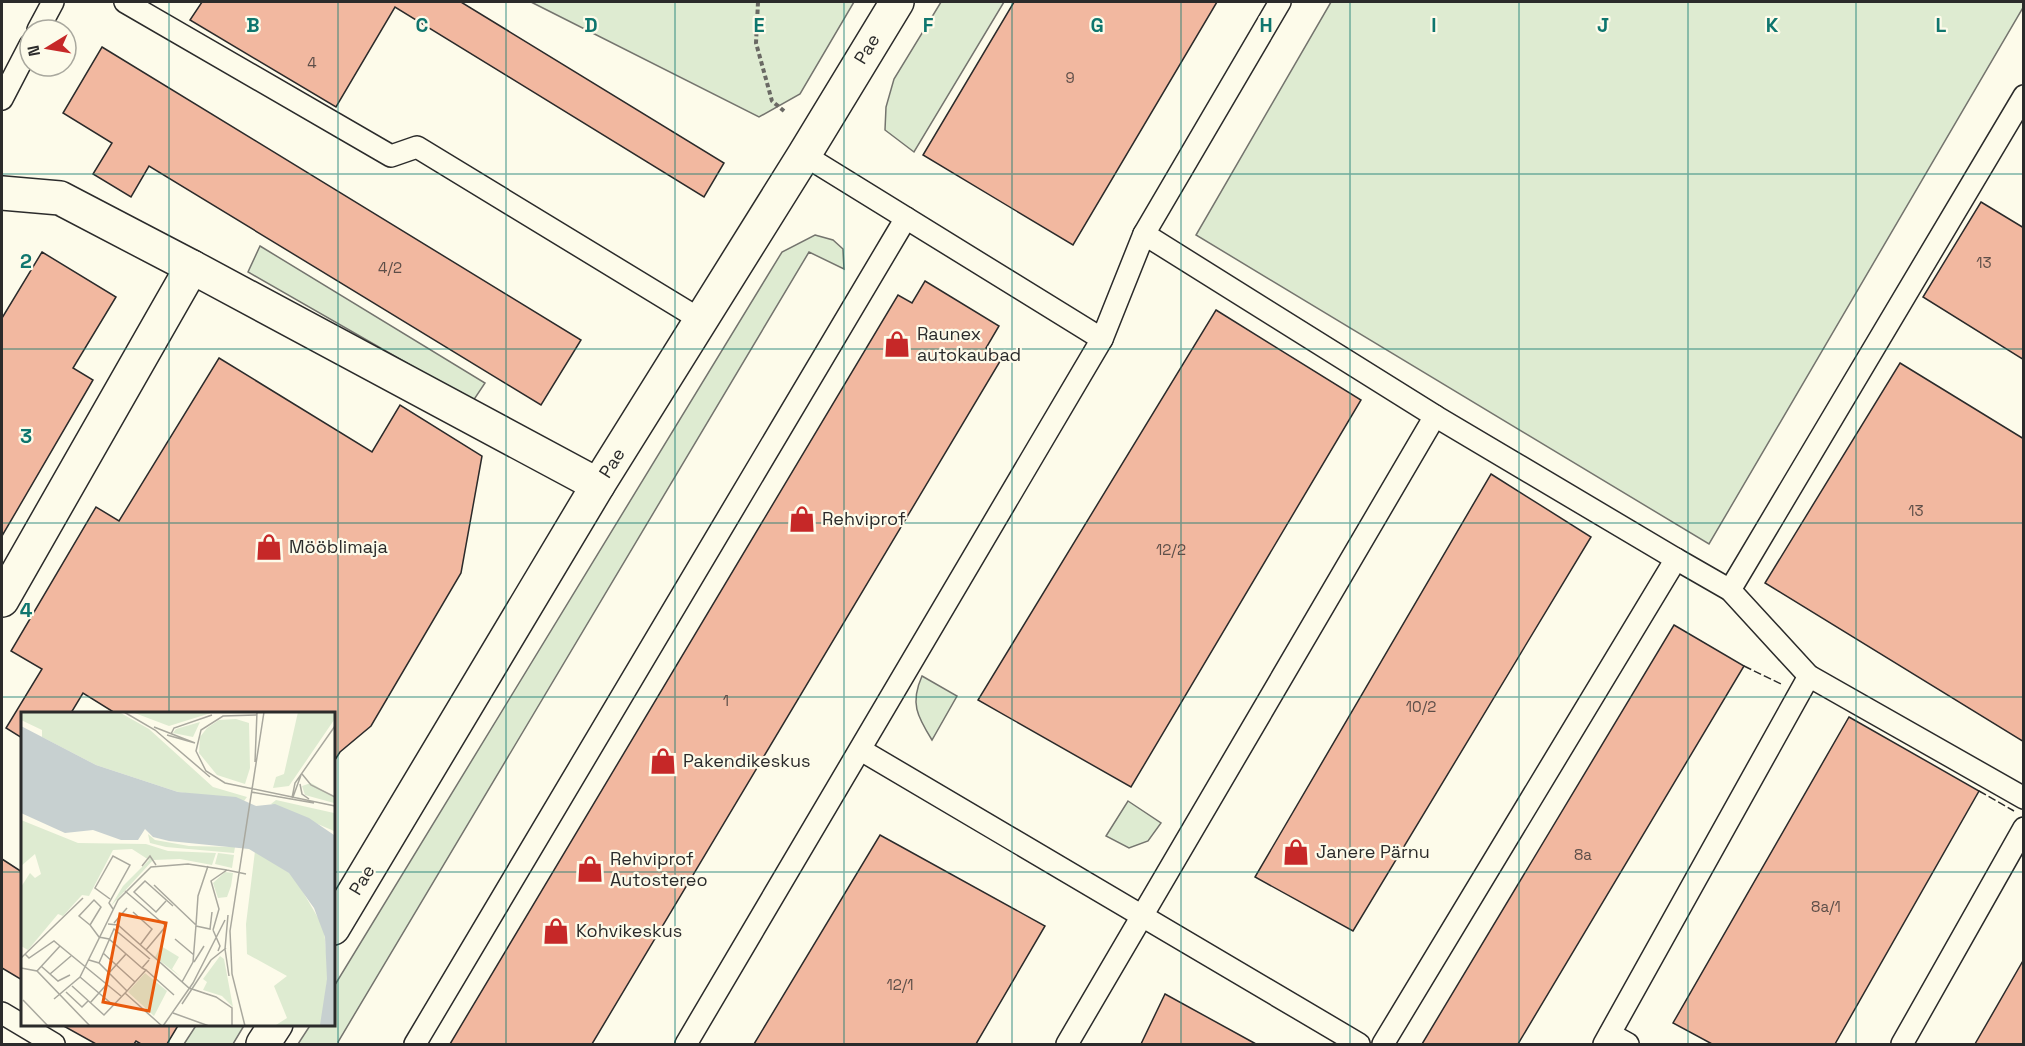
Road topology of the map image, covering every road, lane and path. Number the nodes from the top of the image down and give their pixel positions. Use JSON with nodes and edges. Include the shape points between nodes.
{"nodes":[{"id":1,"x":53,"y":2,"type":"edge"},
{"id":2,"x":125,"y":2,"type":"edge"},
{"id":3,"x":758,"y":2,"type":"edge"},
{"id":4,"x":897,"y":2,"type":"edge"},
{"id":5,"x":1280,"y":2,"type":"edge"},
{"id":6,"x":44,"y":18,"type":"edge"},
{"id":7,"x":18,"y":68,"type":"edge"},
{"id":8,"x":2024,"y":96,"type":"edge"},
{"id":9,"x":2,"y":99,"type":"edge"},
{"id":10,"x":809,"y":146,"type":"junction"},
{"id":11,"x":2,"y":193,"type":"edge"},
{"id":12,"x":906,"y":218,"type":"junction"},
{"id":13,"x":1144,"y":234,"type":"junction"},
{"id":14,"x":192,"y":267,"type":"junction"},
{"id":15,"x":701,"y":320,"type":"junction"},
{"id":16,"x":1102,"y":339,"type":"junction"},
{"id":17,"x":1435,"y":416,"type":"junction"},
{"id":18,"x":598,"y":485,"type":"junction"},
{"id":19,"x":1676,"y":559,"type":"junction"},
{"id":20,"x":1730,"y":590,"type":"junction"},
{"id":21,"x":2,"y":600,"type":"edge"},
{"id":22,"x":1809,"y":676,"type":"junction"},
{"id":23,"x":861,"y":750,"type":"junction"},
{"id":24,"x":2024,"y":798,"type":"edge"},
{"id":25,"x":2024,"y":828,"type":"edge"},
{"id":26,"x":1143,"y":917,"type":"junction"},
{"id":27,"x":334,"y":926,"type":"edge"},
{"id":28,"x":2,"y":1013,"type":"edge"},
{"id":29,"x":21,"y":1024,"type":"edge"},
{"id":30,"x":22,"y":1025,"type":"edge"},
{"id":31,"x":275,"y":1025,"type":"edge"},
{"id":32,"x":1614,"y":1041,"type":"edge"},
{"id":33,"x":54,"y":1044,"type":"edge"},
{"id":34,"x":263,"y":1044,"type":"edge"},
{"id":35,"x":415,"y":1044,"type":"edge"},
{"id":36,"x":686,"y":1044,"type":"edge"},
{"id":37,"x":1067,"y":1044,"type":"edge"},
{"id":38,"x":1359,"y":1044,"type":"edge"},
{"id":39,"x":1383,"y":1044,"type":"edge"},
{"id":40,"x":1902,"y":1044,"type":"edge"}],
"edges":[{"from":1,"to":6,"type":"lane"},
{"from":2,"to":15,"type":"lane","via":[[391,156],[417,147]]},
{"from":3,"to":10,"type":"path","via":[[756,43],[772,102]]},
{"from":4,"to":10,"type":"street","name":"Pae"},
{"from":5,"to":13,"type":"lane"},
{"from":7,"to":9,"type":"lane"},
{"from":8,"to":20,"type":"lane"},
{"from":10,"to":12,"type":"lane"},
{"from":10,"to":15,"type":"street","name":"Pae"},
{"from":11,"to":14,"type":"street","via":[[60,198]]},
{"from":12,"to":16,"type":"lane"},
{"from":12,"to":35,"type":"lane"},
{"from":13,"to":16,"type":"lane"},
{"from":13,"to":17,"type":"lane"},
{"from":14,"to":18,"type":"street"},
{"from":14,"to":21,"type":"street"},
{"from":15,"to":18,"type":"street","name":"Pae"},
{"from":16,"to":23,"type":"lane"},
{"from":17,"to":19,"type":"lane"},
{"from":17,"to":26,"type":"lane"},
{"from":18,"to":27,"type":"street","name":"Pae"},
{"from":19,"to":20,"type":"lane"},
{"from":19,"to":39,"type":"lane"},
{"from":20,"to":22,"type":"lane"},
{"from":22,"to":24,"type":"lane"},
{"from":22,"to":32,"type":"lane"},
{"from":23,"to":26,"type":"lane"},
{"from":23,"to":36,"type":"lane"},
{"from":25,"to":40,"type":"lane"},
{"from":26,"to":37,"type":"lane"},
{"from":26,"to":38,"type":"lane"},
{"from":28,"to":29,"type":"lane"},
{"from":30,"to":33,"type":"lane"},
{"from":31,"to":34,"type":"street"}]}
